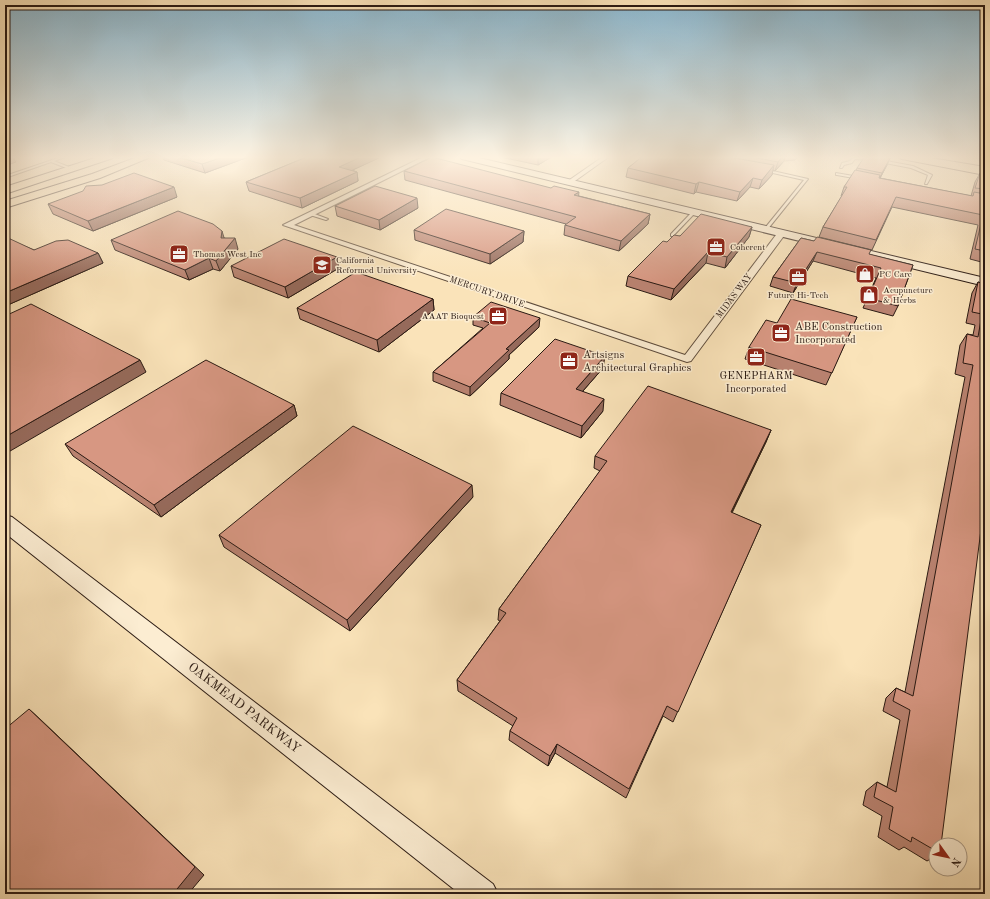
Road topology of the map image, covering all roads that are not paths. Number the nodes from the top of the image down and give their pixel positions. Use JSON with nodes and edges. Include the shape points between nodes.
{"nodes":[{"id":1,"x":27,"y":198,"type":"edge"},
{"id":2,"x":343,"y":198,"type":"edge"},
{"id":3,"x":636,"y":198,"type":"edge"},
{"id":4,"x":790,"y":198,"type":"edge"},
{"id":5,"x":5,"y":205,"type":"edge"},
{"id":6,"x":694,"y":212,"type":"junction"},
{"id":7,"x":310,"y":214,"type":"junction"},
{"id":8,"x":326,"y":219,"type":"dead end"},
{"id":9,"x":766,"y":229,"type":"junction"},
{"id":10,"x":782,"y":233,"type":"junction"},
{"id":11,"x":672,"y":235,"type":"edge"},
{"id":12,"x":985,"y":282,"type":"edge"},
{"id":13,"x":687,"y":360,"type":"joint"},
{"id":14,"x":5,"y":522,"type":"edge"},
{"id":15,"x":483,"y":894,"type":"edge"}],
"edges":[{"from":1,"to":5,"type":"main road"},
{"from":2,"to":7,"type":"street"},
{"from":3,"to":6,"type":"street"},
{"from":4,"to":9,"type":"lane"},
{"from":6,"to":9,"type":"street"},
{"from":6,"to":11,"type":"lane"},
{"from":7,"to":8,"type":"lane"},
{"from":7,"to":13,"type":"street","name":"MERCURY DRIVE","via":[[287,225]]},
{"from":9,"to":10,"type":"street"},
{"from":10,"to":12,"type":"street"},
{"from":10,"to":13,"type":"street","name":"MIDAS WAY"},
{"from":14,"to":15,"type":"street","name":"OAKMEAD PARKWAY"}]}
